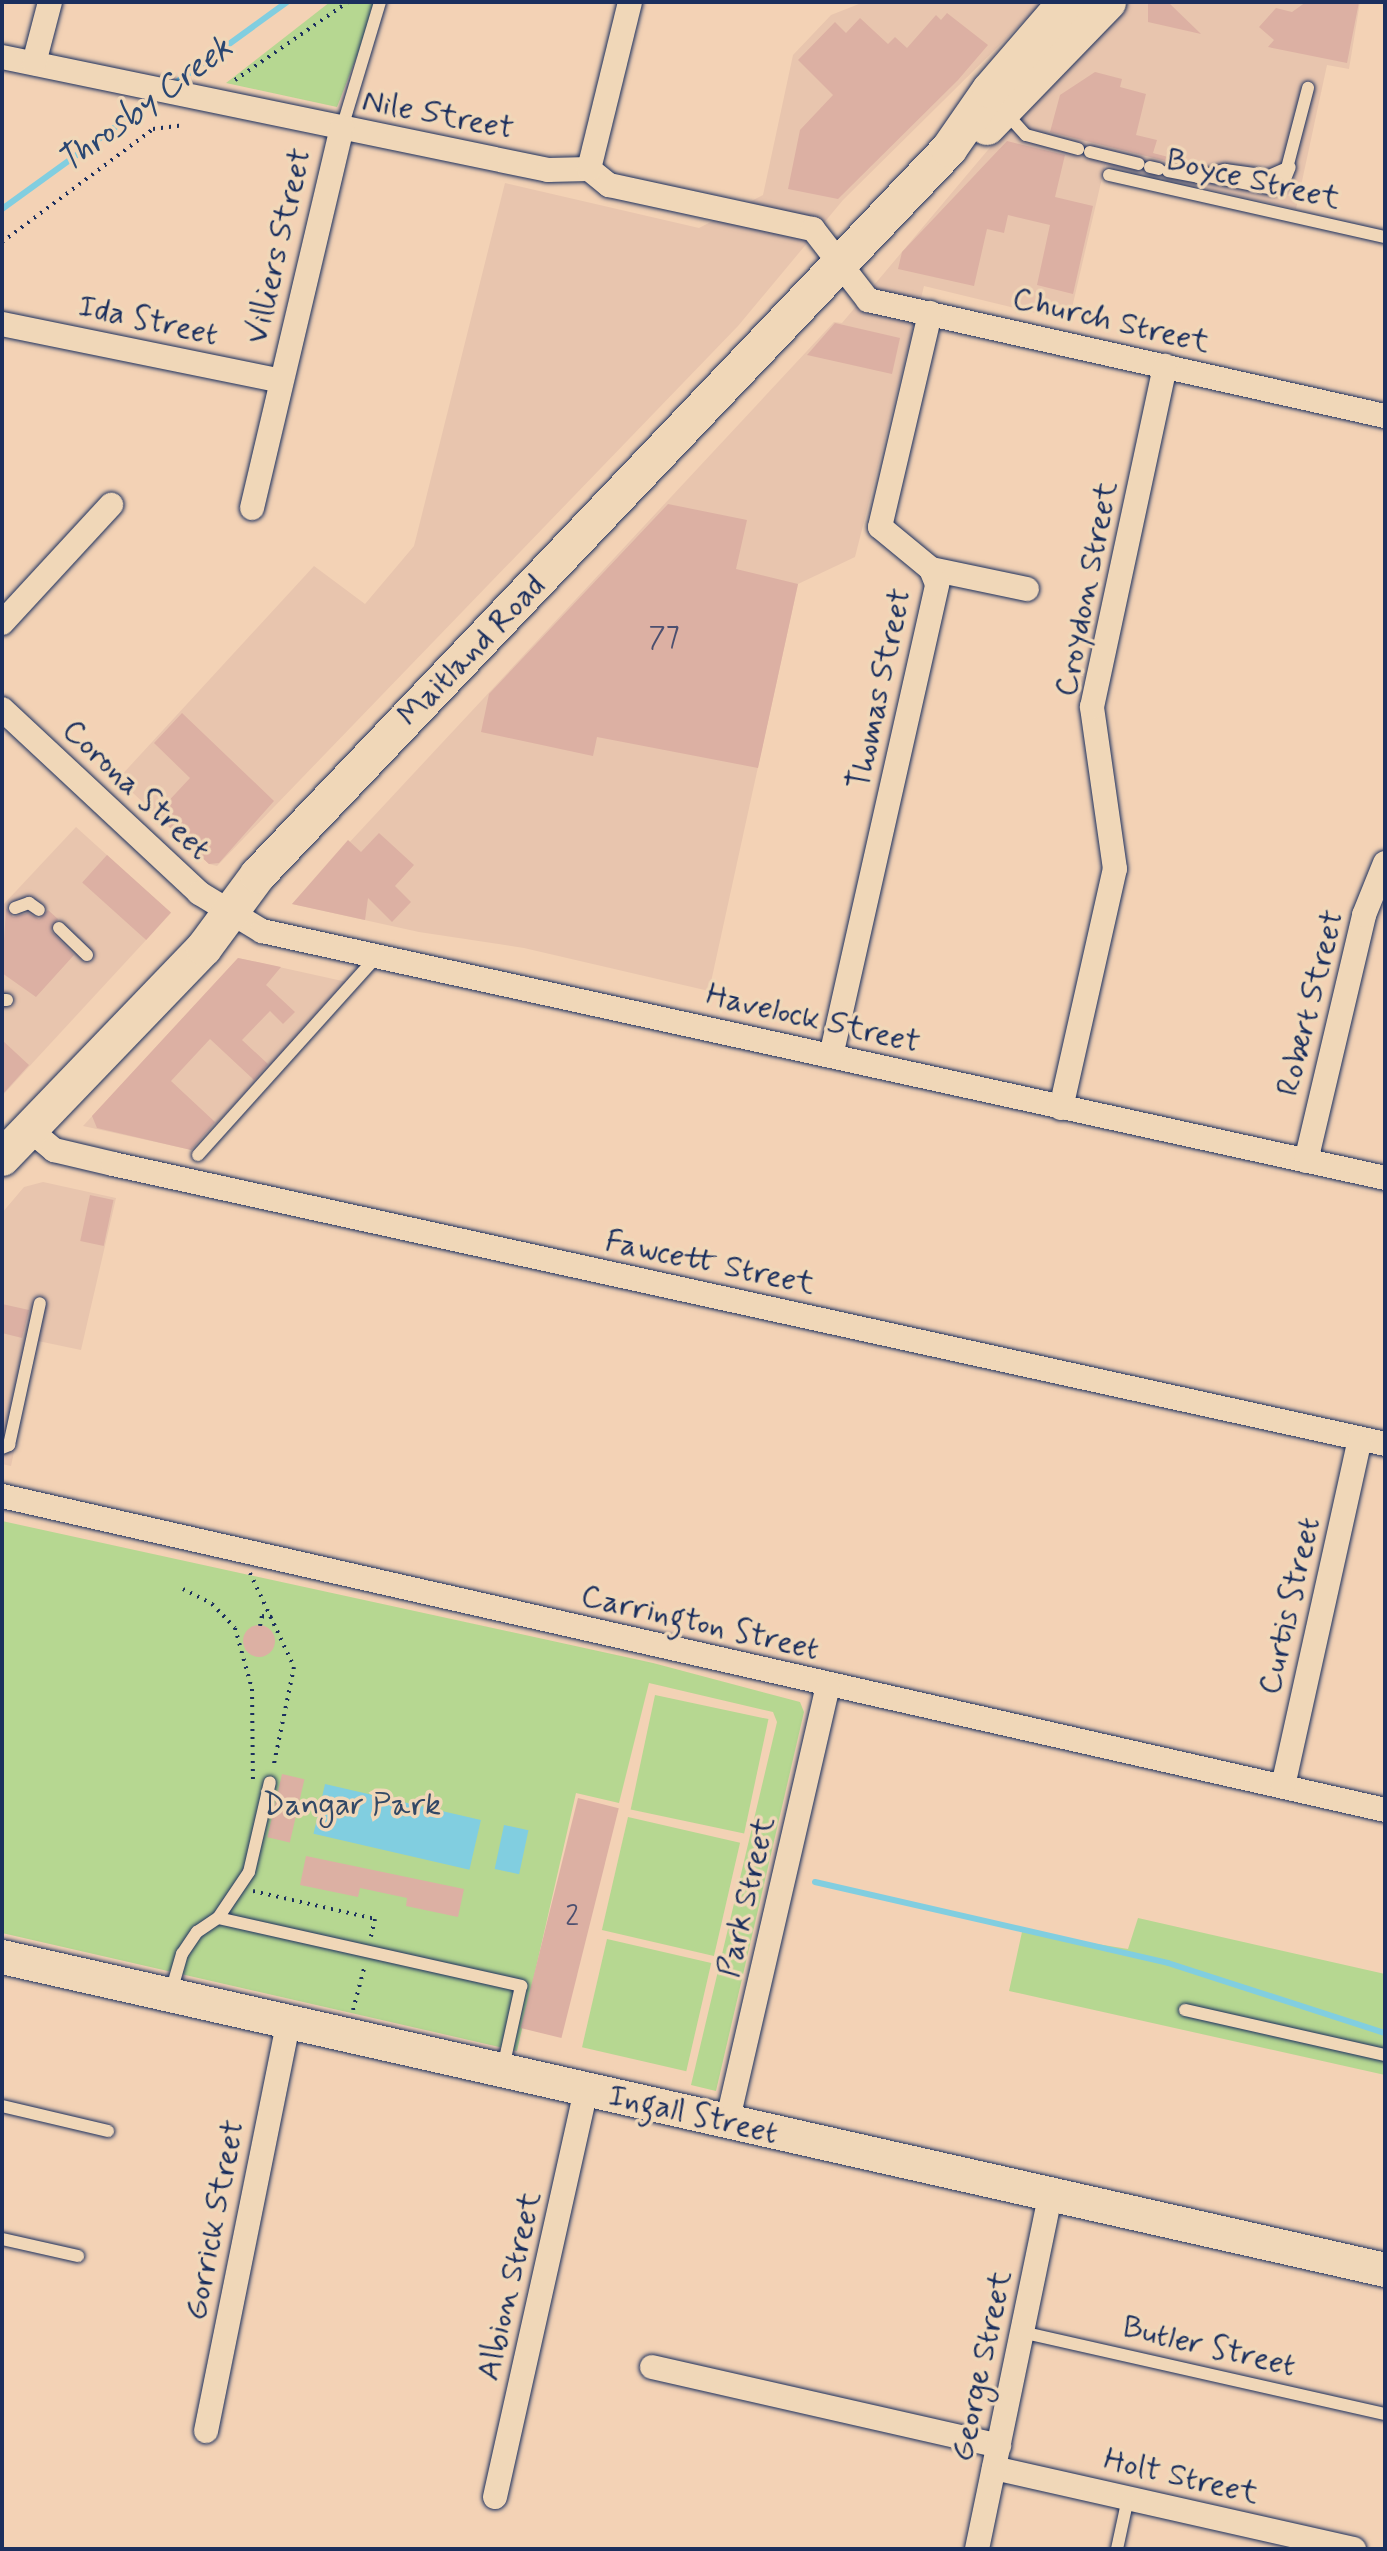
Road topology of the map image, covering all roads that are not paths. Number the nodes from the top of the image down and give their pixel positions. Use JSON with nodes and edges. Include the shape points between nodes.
{"nodes":[{"id":1,"x":50,"y":2,"type":"edge"},
{"id":2,"x":380,"y":2,"type":"edge"},
{"id":3,"x":630,"y":2,"type":"edge"},
{"id":4,"x":1066,"y":2,"type":"edge"},
{"id":5,"x":1108,"y":2,"type":"edge"},
{"id":6,"x":2,"y":57,"type":"edge"},
{"id":7,"x":34,"y":63,"type":"junction"},
{"id":8,"x":1308,"y":88,"type":"dead end"},
{"id":9,"x":1003,"y":110,"type":"junction"},
{"id":10,"x":342,"y":128,"type":"junction"},
{"id":11,"x":949,"y":149,"type":"junction"},
{"id":12,"x":589,"y":169,"type":"junction"},
{"id":13,"x":1109,"y":175,"type":"dead end"},
{"id":14,"x":1385,"y":237,"type":"edge"},
{"id":15,"x":839,"y":264,"type":"junction"},
{"id":16,"x":930,"y":313,"type":"junction"},
{"id":17,"x":2,"y":324,"type":"edge"},
{"id":18,"x":1165,"y":366,"type":"junction"},
{"id":19,"x":281,"y":381,"type":"junction"},
{"id":20,"x":1385,"y":416,"type":"edge"},
{"id":21,"x":111,"y":505,"type":"dead end"},
{"id":22,"x":252,"y":508,"type":"dead end"},
{"id":23,"x":931,"y":569,"type":"junction"},
{"id":24,"x":1027,"y":589,"type":"dead end"},
{"id":25,"x":2,"y":623,"type":"edge"},
{"id":26,"x":2,"y":709,"type":"edge"},
{"id":27,"x":1385,"y":863,"type":"edge"},
{"id":28,"x":15,"y":908,"type":"dead end"},
{"id":29,"x":39,"y":910,"type":"dead end"},
{"id":30,"x":230,"y":913,"type":"junction"},
{"id":31,"x":59,"y":928,"type":"dead end"},
{"id":32,"x":87,"y":955,"type":"dead end"},
{"id":33,"x":377,"y":956,"type":"junction"},
{"id":34,"x":831,"y":1056,"type":"junction"},
{"id":35,"x":1061,"y":1108,"type":"junction"},
{"id":36,"x":29,"y":1129,"type":"junction"},
{"id":37,"x":198,"y":1155,"type":"dead end"},
{"id":38,"x":2,"y":1158,"type":"edge"},
{"id":39,"x":1306,"y":1161,"type":"junction"},
{"id":40,"x":1385,"y":1178,"type":"edge"},
{"id":41,"x":40,"y":1303,"type":"dead end"},
{"id":42,"x":1378,"y":1440,"type":"edge"},
{"id":43,"x":2,"y":1448,"type":"edge"},
{"id":44,"x":2,"y":1496,"type":"edge"},
{"id":45,"x":828,"y":1685,"type":"junction"},
{"id":46,"x":270,"y":1782,"type":"road end"},
{"id":47,"x":1283,"y":1786,"type":"junction"},
{"id":48,"x":1385,"y":1810,"type":"edge"},
{"id":49,"x":218,"y":1918,"type":"junction"},
{"id":50,"x":2,"y":1957,"type":"edge"},
{"id":51,"x":170,"y":1995,"type":"junction"},
{"id":52,"x":1185,"y":2010,"type":"dead end"},
{"id":53,"x":288,"y":2023,"type":"junction"},
{"id":54,"x":1385,"y":2055,"type":"edge"},
{"id":55,"x":502,"y":2071,"type":"junction"},
{"id":56,"x":586,"y":2090,"type":"junction"},
{"id":57,"x":2,"y":2106,"type":"edge"},
{"id":58,"x":727,"y":2123,"type":"junction"},
{"id":59,"x":108,"y":2131,"type":"dead end"},
{"id":60,"x":1050,"y":2196,"type":"junction"},
{"id":61,"x":2,"y":2239,"type":"edge"},
{"id":62,"x":78,"y":2256,"type":"dead end"},
{"id":63,"x":1385,"y":2270,"type":"edge"},
{"id":64,"x":1021,"y":2332,"type":"junction"},
{"id":65,"x":652,"y":2367,"type":"dead end"},
{"id":66,"x":1385,"y":2414,"type":"edge"},
{"id":67,"x":206,"y":2431,"type":"dead end"},
{"id":68,"x":996,"y":2457,"type":"junction"},
{"id":69,"x":495,"y":2497,"type":"dead end"},
{"id":70,"x":1128,"y":2498,"type":"junction"},
{"id":71,"x":977,"y":2549,"type":"edge"},
{"id":72,"x":1117,"y":2549,"type":"edge"},
{"id":73,"x":1354,"y":2549,"type":"edge"}],
"edges":[{"from":1,"to":7,"type":"street"},
{"from":2,"to":10,"type":"lane","name":"Villiers Street"},
{"from":3,"to":12,"type":"street"},
{"from":4,"to":11,"type":"main road","name":"Maitland Road","via":[[990,90]]},
{"from":5,"to":9,"type":"main road","name":"Maitland Road"},
{"from":6,"to":7,"type":"street","name":"Nile Street"},
{"from":7,"to":10,"type":"street","name":"Nile Street","via":[[111,79],[230,91]]},
{"from":8,"to":9,"type":"lane","via":[[1290,167],[1269,176],[1225,170],[1208,176],[1084,151],[1026,135]]},
{"from":9,"to":11,"type":"main road","name":"Maitland Road","via":[[989,126]]},
{"from":10,"to":12,"type":"street","name":"Nile Street","via":[[548,170]]},
{"from":10,"to":19,"type":"street","name":"Villiers Street"},
{"from":11,"to":15,"type":"main road","name":"Maitland Road"},
{"from":12,"to":15,"type":"street","via":[[609,185],[813,229]]},
{"from":13,"to":14,"type":"lane","name":"Boyce Street"},
{"from":15,"to":16,"type":"street","name":"Church Street","via":[[868,300]]},
{"from":15,"to":30,"type":"main road","name":"Maitland Road","via":[[258,875]]},
{"from":16,"to":18,"type":"street","name":"Church Street"},
{"from":16,"to":23,"type":"street","name":"Thomas Street","via":[[880,527]]},
{"from":17,"to":19,"type":"street","name":"Ida Street"},
{"from":18,"to":20,"type":"street","name":"Church Street"},
{"from":18,"to":35,"type":"street","name":"Croydon Street","via":[[1092,707],[1115,869]]},
{"from":19,"to":22,"type":"street","name":"Villiers Street"},
{"from":21,"to":25,"type":"street"},
{"from":23,"to":24,"type":"street"},
{"from":23,"to":34,"type":"street","name":"Thomas Street","via":[[937,584]]},
{"from":26,"to":30,"type":"street","name":"Corona Street","via":[[191,886]]},
{"from":27,"to":39,"type":"street","name":"Robert Street","via":[[1364,915]]},
{"from":28,"to":29,"type":"lane","via":[[29,903]]},
{"from":30,"to":33,"type":"street","name":"Havelock Street","via":[[262,931]]},
{"from":30,"to":36,"type":"main road","name":"Maitland Road","via":[[121,1037]]},
{"from":31,"to":32,"type":"lane"},
{"from":33,"to":34,"type":"street","name":"Havelock Street"},
{"from":33,"to":37,"type":"lane"},
{"from":34,"to":35,"type":"street","name":"Havelock Street"},
{"from":35,"to":39,"type":"street","name":"Havelock Street"},
{"from":36,"to":38,"type":"main road","name":"Maitland Road"},
{"from":36,"to":42,"type":"street","name":"Fawcett Street","via":[[54,1150]]},
{"from":39,"to":40,"type":"street","name":"Havelock Street"},
{"from":41,"to":43,"type":"lane","via":[[9,1445]]},
{"from":42,"to":47,"type":"street","name":"Curtis Street"},
{"from":44,"to":45,"type":"street","name":"Carrington Street"},
{"from":45,"to":47,"type":"street","name":"Carrington Street"},
{"from":45,"to":58,"type":"street","name":"Park Street"},
{"from":46,"to":49,"type":"lane","via":[[249,1872]]},
{"from":47,"to":48,"type":"street","name":"Carrington Street"},
{"from":49,"to":51,"type":"lane","via":[[197,1932],[182,1954]]},
{"from":49,"to":55,"type":"lane","via":[[521,1986]]},
{"from":50,"to":51,"type":"main road","name":"Ingall Street"},
{"from":51,"to":53,"type":"main road","name":"Ingall Street"},
{"from":52,"to":54,"type":"lane"},
{"from":53,"to":55,"type":"main road","name":"Ingall Street"},
{"from":53,"to":67,"type":"street","name":"Gorrick Street"},
{"from":55,"to":56,"type":"main road","name":"Ingall Street"},
{"from":56,"to":58,"type":"main road","name":"Ingall Street"},
{"from":56,"to":69,"type":"street","name":"Albion Street"},
{"from":57,"to":59,"type":"lane"},
{"from":58,"to":60,"type":"main road","name":"Ingall Street"},
{"from":60,"to":63,"type":"main road","name":"Ingall Street"},
{"from":60,"to":64,"type":"street","name":"George Street"},
{"from":61,"to":62,"type":"lane"},
{"from":64,"to":66,"type":"lane","name":"Butler Street"},
{"from":64,"to":68,"type":"street","name":"George Street"},
{"from":65,"to":68,"type":"street","name":"Holt Street"},
{"from":68,"to":70,"type":"street","name":"Holt Street"},
{"from":68,"to":71,"type":"street","name":"George Street"},
{"from":70,"to":72,"type":"lane"},
{"from":70,"to":73,"type":"street","name":"Holt Street"}]}
